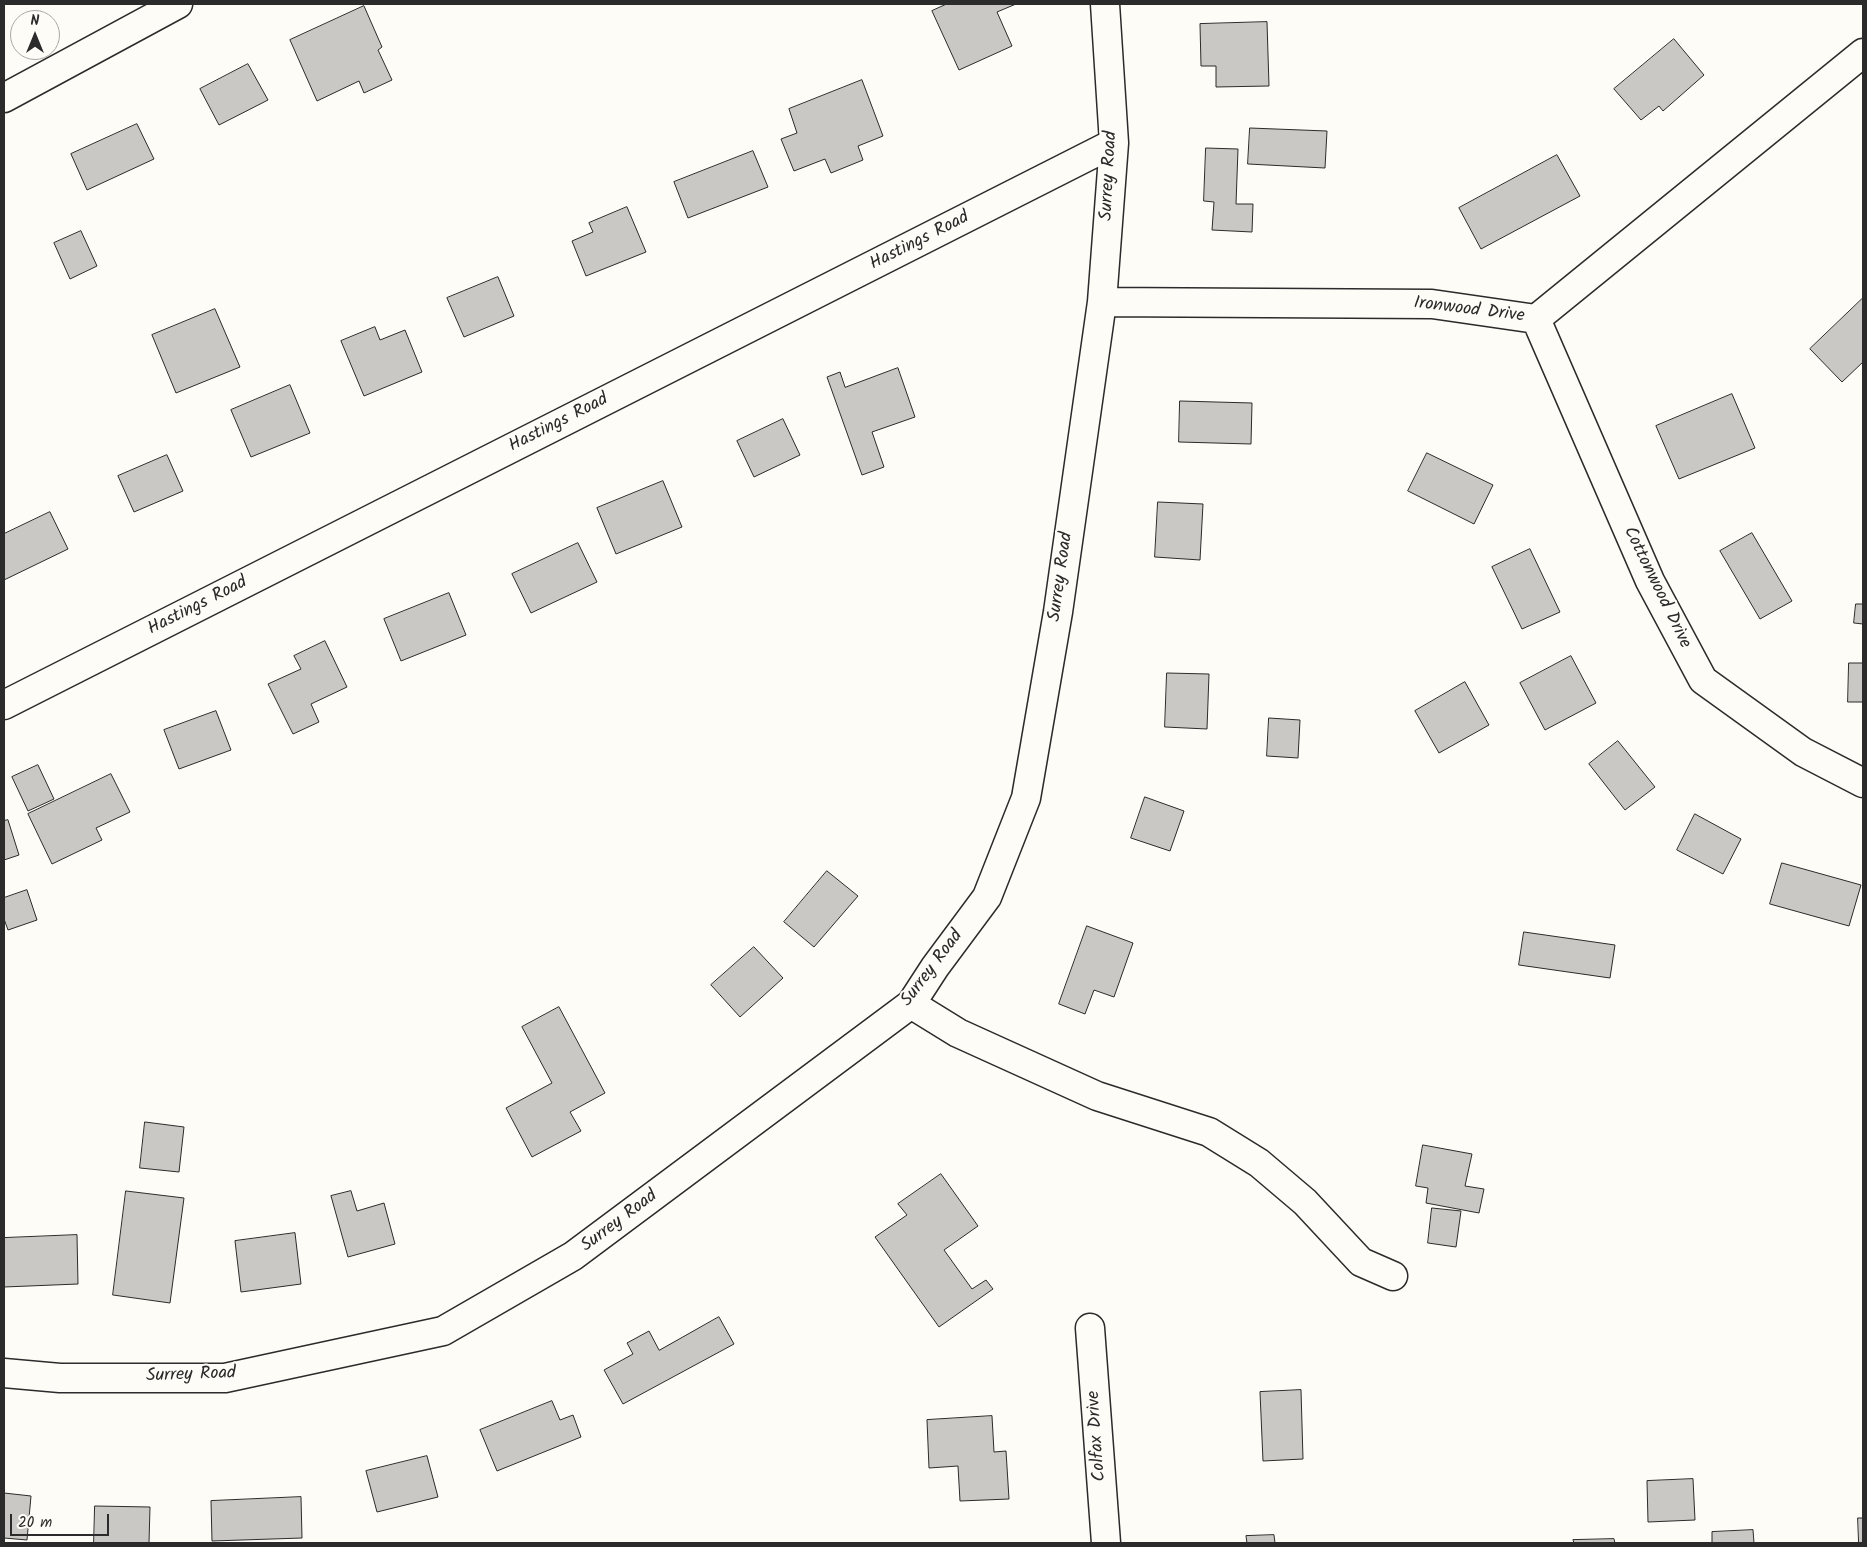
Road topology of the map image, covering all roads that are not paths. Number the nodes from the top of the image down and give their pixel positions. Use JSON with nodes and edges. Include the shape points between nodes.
{"nodes":[{"id":1,"x":178,"y":4,"type":"edge"},
{"id":2,"x":1105,"y":4,"type":"edge"},
{"id":3,"x":1863,"y":53,"type":"edge"},
{"id":4,"x":4,"y":98,"type":"edge"},
{"id":5,"x":1114,"y":144,"type":"junction"},
{"id":6,"x":1102,"y":302,"type":"junction"},
{"id":7,"x":1536,"y":319,"type":"junction"},
{"id":8,"x":4,"y":706,"type":"edge"},
{"id":9,"x":1863,"y":783,"type":"edge"},
{"id":10,"x":911,"y":1004,"type":"junction"},
{"id":11,"x":1393,"y":1276,"type":"dead end"},
{"id":12,"x":1090,"y":1328,"type":"dead end"},
{"id":13,"x":4,"y":1373,"type":"edge"},
{"id":14,"x":1106,"y":1543,"type":"edge"}],
"edges":[{"from":1,"to":4,"type":"street"},
{"from":2,"to":5,"type":"street","name":"Surrey Road"},
{"from":3,"to":7,"type":"street","name":"Ironwood Drive"},
{"from":5,"to":6,"type":"street","name":"Surrey Road"},
{"from":5,"to":8,"type":"street","name":"Hastings Road"},
{"from":6,"to":7,"type":"street","name":"Ironwood Drive","via":[[1432,304]]},
{"from":6,"to":10,"type":"street","name":"Surrey Road","via":[[1058,612],[1026,798],[987,897],[934,966]]},
{"from":7,"to":9,"type":"street","name":"Cottonwood Drive","via":[[1650,581],[1703,680],[1803,752]]},
{"from":10,"to":11,"type":"street","via":[[958,1033],[1097,1096],[1209,1132],[1259,1163],[1306,1202],[1361,1262]]},
{"from":10,"to":13,"type":"street","name":"Surrey Road","via":[[574,1256],[442,1331],[225,1378],[60,1378]]},
{"from":12,"to":14,"type":"street","name":"Colfax Drive"}]}
